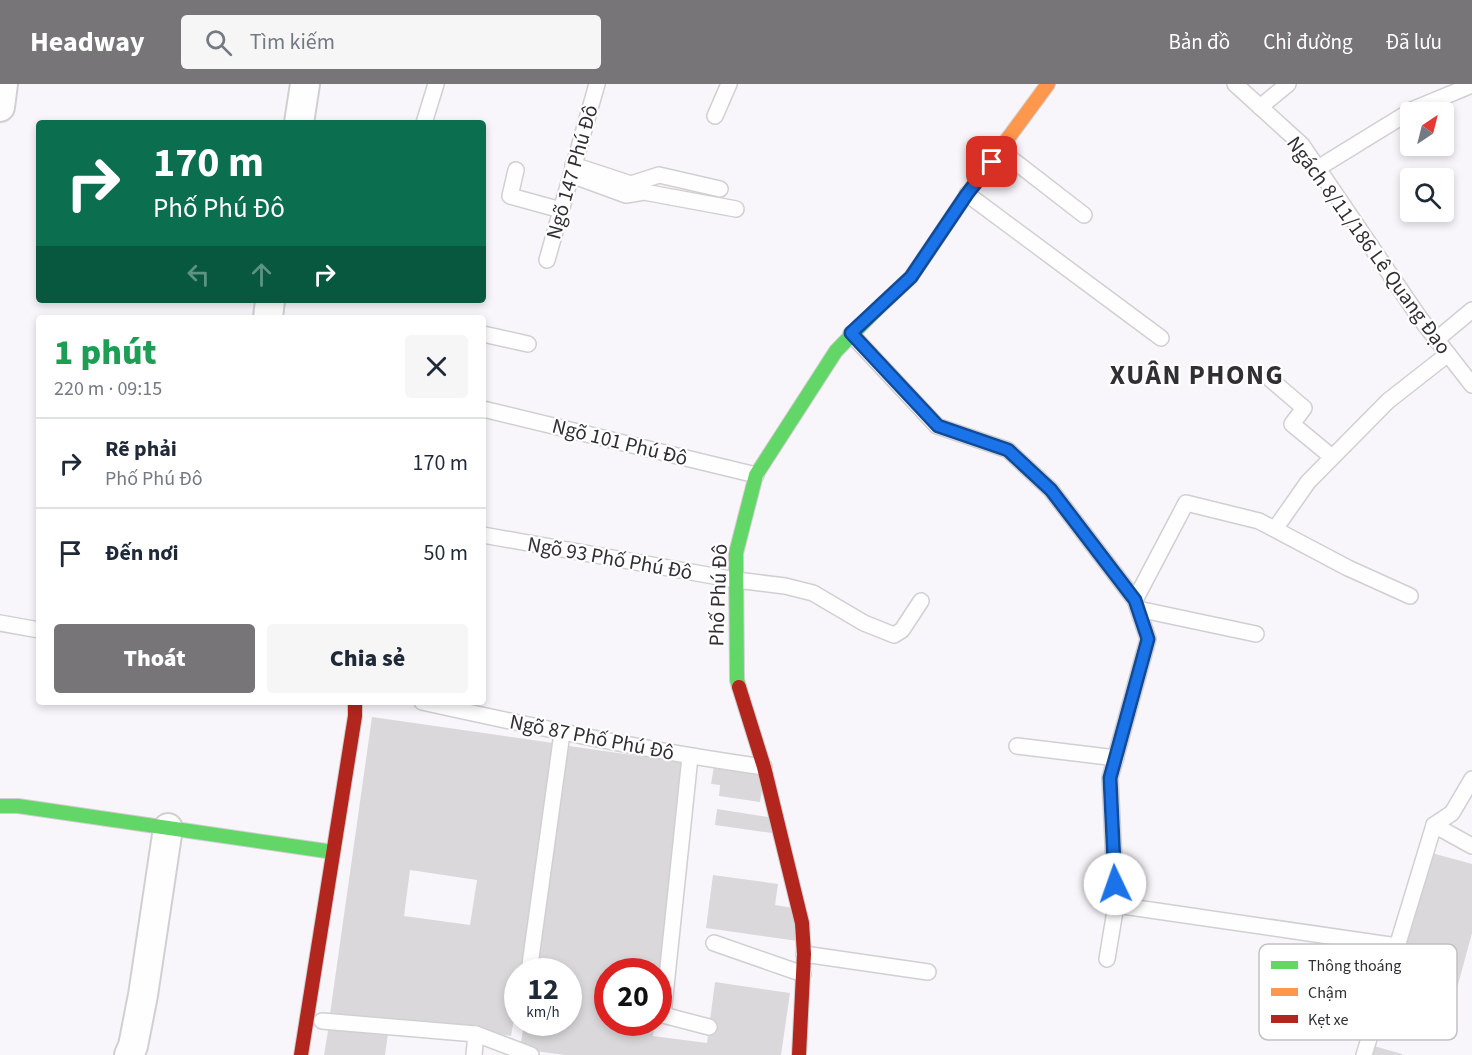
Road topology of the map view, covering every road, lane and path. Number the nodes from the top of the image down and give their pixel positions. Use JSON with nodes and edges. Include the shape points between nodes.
{"nodes":[{"id":1,"x":3,"y":84,"type":"edge"},
{"id":2,"x":305,"y":84,"type":"edge"},
{"id":3,"x":436,"y":84,"type":"edge"},
{"id":4,"x":597,"y":84,"type":"edge"},
{"id":5,"x":729,"y":84,"type":"edge"},
{"id":6,"x":1048,"y":84,"type":"edge"},
{"id":7,"x":1235,"y":84,"type":"edge"},
{"id":8,"x":1288,"y":84,"type":"edge"},
{"id":9,"x":1472,"y":86,"type":"edge"},
{"id":10,"x":0,"y":107,"type":"edge"},
{"id":11,"x":1260,"y":107,"type":"junction"},
{"id":12,"x":715,"y":116,"type":"dead end"},
{"id":13,"x":299,"y":120,"type":"edge"},
{"id":14,"x":425,"y":120,"type":"edge"},
{"id":15,"x":1000,"y":150,"type":"junction"},
{"id":16,"x":1318,"y":168,"type":"junction"},
{"id":17,"x":516,"y":170,"type":"dead end"},
{"id":18,"x":572,"y":170,"type":"junction"},
{"id":19,"x":720,"y":189,"type":"dead end"},
{"id":20,"x":967,"y":194,"type":"junction"},
{"id":21,"x":736,"y":208,"type":"dead end"},
{"id":22,"x":561,"y":210,"type":"junction"},
{"id":23,"x":1084,"y":215,"type":"dead end"},
{"id":24,"x":547,"y":260,"type":"dead end"},
{"id":25,"x":1472,"y":310,"type":"edge"},
{"id":26,"x":851,"y":333,"type":"junction"},
{"id":27,"x":486,"y":335,"type":"edge"},
{"id":28,"x":1161,"y":338,"type":"dead end"},
{"id":29,"x":1436,"y":340,"type":"junction"},
{"id":30,"x":528,"y":344,"type":"dead end"},
{"id":31,"x":1448,"y":354,"type":"junction"},
{"id":32,"x":1270,"y":379,"type":"dead end"},
{"id":33,"x":1472,"y":385,"type":"edge"},
{"id":34,"x":486,"y":410,"type":"edge"},
{"id":35,"x":1332,"y":457,"type":"junction"},
{"id":36,"x":756,"y":475,"type":"junction"},
{"id":37,"x":1275,"y":529,"type":"junction"},
{"id":38,"x":486,"y":536,"type":"edge"},
{"id":39,"x":736,"y":580,"type":"junction"},
{"id":40,"x":1410,"y":596,"type":"dead end"},
{"id":41,"x":921,"y":601,"type":"dead end"},
{"id":42,"x":1137,"y":604,"type":"junction"},
{"id":43,"x":0,"y":623,"type":"edge"},
{"id":44,"x":36,"y":629,"type":"edge"},
{"id":45,"x":1256,"y":634,"type":"dead end"},
{"id":46,"x":355,"y":705,"type":"edge"},
{"id":47,"x":436,"y":705,"type":"edge"},
{"id":48,"x":562,"y":733,"type":"junction"},
{"id":49,"x":1017,"y":746,"type":"dead end"},
{"id":50,"x":690,"y":757,"type":"junction"},
{"id":51,"x":1116,"y":758,"type":"junction"},
{"id":52,"x":764,"y":767,"type":"junction"},
{"id":53,"x":1472,"y":780,"type":"edge"},
{"id":54,"x":0,"y":806,"type":"edge"},
{"id":55,"x":1434,"y":825,"type":"junction"},
{"id":56,"x":168,"y":828,"type":"junction"},
{"id":57,"x":1472,"y":846,"type":"edge"},
{"id":58,"x":333,"y":852,"type":"junction"},
{"id":59,"x":1116,"y":905,"type":"junction"},
{"id":60,"x":714,"y":943,"type":"dead end"},
{"id":61,"x":1383,"y":944,"type":"edge"},
{"id":62,"x":1398,"y":944,"type":"edge"},
{"id":63,"x":804,"y":954,"type":"junction"},
{"id":64,"x":531,"y":958,"type":"edge"},
{"id":65,"x":1107,"y":960,"type":"dead end"},
{"id":66,"x":928,"y":972,"type":"dead end"},
{"id":67,"x":803,"y":974,"type":"junction"},
{"id":68,"x":322,"y":1021,"type":"dead end"},
{"id":69,"x":709,"y":1027,"type":"dead end"},
{"id":70,"x":476,"y":1034,"type":"junction"},
{"id":71,"x":1369,"y":1040,"type":"edge"},
{"id":72,"x":129,"y":1055,"type":"edge"},
{"id":73,"x":301,"y":1055,"type":"edge"},
{"id":74,"x":474,"y":1055,"type":"edge"},
{"id":75,"x":531,"y":1055,"type":"edge"},
{"id":76,"x":799,"y":1055,"type":"edge"},
{"id":77,"x":1364,"y":1055,"type":"edge"}],
"edges":[{"from":1,"to":10,"type":"street"},
{"from":2,"to":13,"type":"street"},
{"from":3,"to":14,"type":"lane"},
{"from":4,"to":18,"type":"lane","name":"Ngõ 147 Phú Đô"},
{"from":5,"to":12,"type":"lane"},
{"from":6,"to":15,"type":"street","name":"Phố Phú Đô"},
{"from":7,"to":11,"type":"lane","name":"Ngách 8/11/186 Lê Quang Đạo"},
{"from":8,"to":11,"type":"lane"},
{"from":9,"to":16,"type":"lane","via":[[1414,109]]},
{"from":11,"to":16,"type":"lane","name":"Ngách 8/11/186 Lê Quang Đạo","via":[[1302,145]]},
{"from":15,"to":20,"type":"street","name":"Phố Phú Đô"},
{"from":15,"to":23,"type":"lane"},
{"from":16,"to":29,"type":"lane","name":"Ngách 8/11/186 Lê Quang Đạo"},
{"from":17,"to":22,"type":"lane","via":[[510,196]]},
{"from":18,"to":19,"type":"lane","via":[[631,184],[659,176]]},
{"from":18,"to":21,"type":"lane","via":[[626,195],[644,192]]},
{"from":18,"to":22,"type":"lane","name":"Ngõ 147 Phú Đô"},
{"from":20,"to":26,"type":"street","name":"Phố Phú Đô","via":[[911,277]]},
{"from":20,"to":28,"type":"lane"},
{"from":22,"to":24,"type":"lane","name":"Ngõ 147 Phú Đô"},
{"from":25,"to":29,"type":"lane"},
{"from":26,"to":36,"type":"street","name":"Phố Phú Đô"},
{"from":26,"to":42,"type":"lane","via":[[938,426],[1008,450],[1051,490]]},
{"from":27,"to":30,"type":"lane"},
{"from":29,"to":31,"type":"lane","name":"Ngách 8/11/186 Lê Quang Đạo"},
{"from":31,"to":33,"type":"lane","name":"Ngách 8/11/186 Lê Quang Đạo"},
{"from":31,"to":35,"type":"lane","via":[[1388,400]]},
{"from":32,"to":35,"type":"lane","via":[[1304,408],[1292,424]]},
{"from":34,"to":36,"type":"lane","name":"Ngõ 101 Phú Đô"},
{"from":35,"to":37,"type":"lane"},
{"from":36,"to":39,"type":"street","name":"Phố Phú Đô","via":[[736,553]]},
{"from":37,"to":40,"type":"lane"},
{"from":37,"to":42,"type":"lane","via":[[1259,521],[1186,503]]},
{"from":38,"to":39,"type":"lane","name":"Ngõ 93 Phố Phú Đô"},
{"from":39,"to":41,"type":"lane","name":"Ngõ 93 Phố Phú Đô","via":[[813,593],[864,623],[894,635],[902,630]]},
{"from":39,"to":52,"type":"street","name":"Phố Phú Đô","via":[[738,680]]},
{"from":42,"to":45,"type":"lane"},
{"from":42,"to":51,"type":"lane","via":[[1148,639]]},
{"from":43,"to":44,"type":"lane"},
{"from":46,"to":58,"type":"street"},
{"from":47,"to":48,"type":"lane","name":"Ngõ 87 Phố Phú Đô"},
{"from":48,"to":50,"type":"lane","name":"Ngõ 87 Phố Phú Đô"},
{"from":48,"to":64,"type":"lane"},
{"from":49,"to":51,"type":"lane"},
{"from":50,"to":52,"type":"lane","name":"Ngõ 87 Phố Phú Đô"},
{"from":50,"to":69,"type":"lane","via":[[663,1015]]},
{"from":51,"to":59,"type":"lane","via":[[1110,778]]},
{"from":52,"to":63,"type":"street","name":"Phố Phú Đô","via":[[802,923]]},
{"from":53,"to":55,"type":"lane","via":[[1452,813]]},
{"from":54,"to":56,"type":"street"},
{"from":55,"to":57,"type":"lane"},
{"from":55,"to":62,"type":"lane"},
{"from":56,"to":58,"type":"street"},
{"from":56,"to":72,"type":"street","via":[[143,995]]},
{"from":58,"to":73,"type":"street"},
{"from":59,"to":61,"type":"lane"},
{"from":59,"to":65,"type":"lane"},
{"from":60,"to":67,"type":"lane"},
{"from":63,"to":66,"type":"lane"},
{"from":63,"to":67,"type":"street","name":"Phố Phú Đô"},
{"from":67,"to":76,"type":"street","name":"Phố Phú Đô"},
{"from":68,"to":70,"type":"lane"},
{"from":70,"to":74,"type":"lane"},
{"from":70,"to":75,"type":"lane"},
{"from":71,"to":77,"type":"lane"}]}
